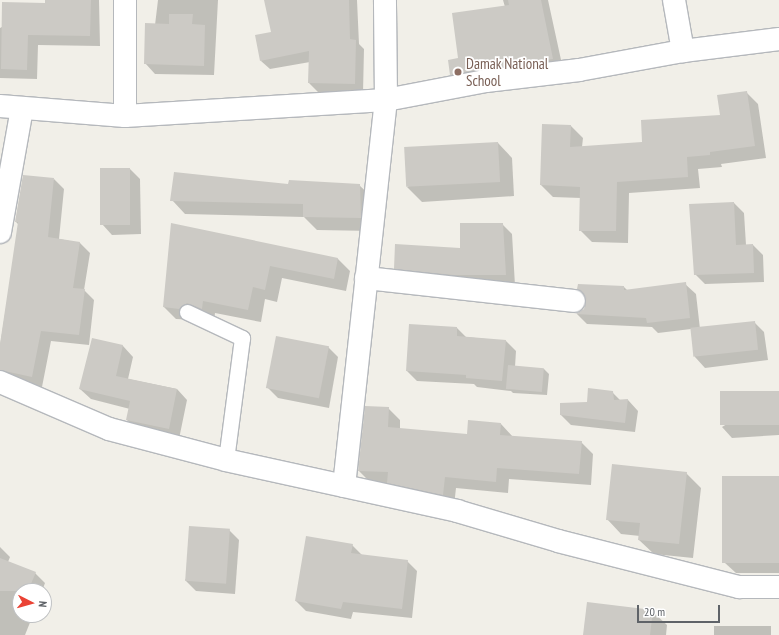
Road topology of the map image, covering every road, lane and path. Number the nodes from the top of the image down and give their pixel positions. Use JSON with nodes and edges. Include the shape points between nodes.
{"nodes":[{"id":1,"x":124,"y":0,"type":"edge"},
{"id":2,"x":385,"y":0,"type":"edge"},
{"id":3,"x":674,"y":0,"type":"edge"},
{"id":4,"x":779,"y":38,"type":"edge"},
{"id":5,"x":683,"y":50,"type":"junction"},
{"id":6,"x":386,"y":100,"type":"junction"},
{"id":7,"x":0,"y":106,"type":"edge"},
{"id":8,"x":22,"y":109,"type":"junction"},
{"id":9,"x":125,"y":116,"type":"junction"},
{"id":10,"x":0,"y":232,"type":"edge"},
{"id":11,"x":366,"y":278,"type":"junction"},
{"id":12,"x":574,"y":301,"type":"dead end"},
{"id":13,"x":187,"y":312,"type":"dead end"},
{"id":14,"x":0,"y":382,"type":"edge"},
{"id":15,"x":226,"y":460,"type":"junction"},
{"id":16,"x":344,"y":486,"type":"junction"},
{"id":17,"x":779,"y":587,"type":"edge"}],
"edges":[{"from":1,"to":9,"type":"street"},
{"from":2,"to":6,"type":"street"},
{"from":3,"to":5,"type":"street"},
{"from":4,"to":5,"type":"street"},
{"from":5,"to":6,"type":"street","via":[[579,70],[486,81]]},
{"from":6,"to":9,"type":"street"},
{"from":6,"to":11,"type":"street"},
{"from":7,"to":8,"type":"street"},
{"from":8,"to":9,"type":"street"},
{"from":8,"to":10,"type":"street"},
{"from":11,"to":12,"type":"street"},
{"from":11,"to":16,"type":"street"},
{"from":13,"to":15,"type":"lane","via":[[242,338]]},
{"from":14,"to":15,"type":"street","via":[[109,429]]},
{"from":15,"to":16,"type":"street"},
{"from":16,"to":17,"type":"street","via":[[457,511],[565,543],[739,587]]}]}
